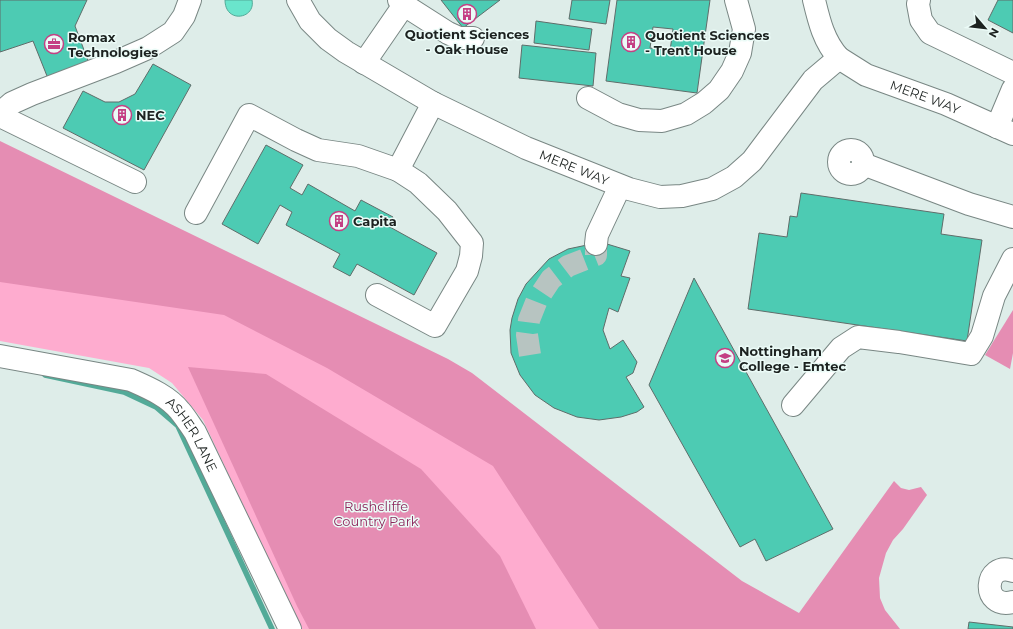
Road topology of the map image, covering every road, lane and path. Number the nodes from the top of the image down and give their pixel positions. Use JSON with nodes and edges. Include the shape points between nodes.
{"nodes":[{"id":1,"x":190,"y":0,"type":"edge"},
{"id":2,"x":298,"y":0,"type":"edge"},
{"id":3,"x":736,"y":0,"type":"edge"},
{"id":4,"x":814,"y":0,"type":"edge"},
{"id":5,"x":919,"y":0,"type":"edge"},
{"id":6,"x":402,"y":3,"type":"edge"},
{"id":7,"x":473,"y":38,"type":"dead end"},
{"id":8,"x":838,"y":58,"type":"junction"},
{"id":9,"x":364,"y":62,"type":"junction"},
{"id":10,"x":1013,"y":73,"type":"edge"},
{"id":11,"x":1013,"y":89,"type":"edge"},
{"id":12,"x":588,"y":98,"type":"dead end"},
{"id":13,"x":432,"y":103,"type":"junction"},
{"id":14,"x":0,"y":115,"type":"edge"},
{"id":15,"x":1005,"y":130,"type":"edge"},
{"id":16,"x":863,"y":164,"type":"dead end"},
{"id":17,"x":398,"y":170,"type":"junction"},
{"id":18,"x":135,"y":182,"type":"dead end"},
{"id":19,"x":620,"y":186,"type":"junction"},
{"id":20,"x":196,"y":212,"type":"dead end"},
{"id":21,"x":1013,"y":216,"type":"edge"},
{"id":22,"x":596,"y":244,"type":"tunnel mouth"},
{"id":23,"x":1013,"y":259,"type":"edge"},
{"id":24,"x":377,"y":295,"type":"dead end"},
{"id":25,"x":0,"y":356,"type":"edge"},
{"id":26,"x":793,"y":405,"type":"dead end"},
{"id":27,"x":1013,"y":571,"type":"edge"},
{"id":28,"x":1013,"y":602,"type":"edge"},
{"id":29,"x":290,"y":629,"type":"edge"}],
"edges":[{"from":1,"to":14,"type":"street","via":[[184,16],[173,32],[148,48],[12,103]]},
{"from":2,"to":9,"type":"street","name":"MERE WAY","via":[[310,21],[328,39]]},
{"from":3,"to":12,"type":"street","via":[[744,29],[740,53],[719,90],[704,103],[686,114],[662,121],[640,120],[618,114]]},
{"from":4,"to":8,"type":"street","name":"MERE WAY","via":[[824,36],[831,51]]},
{"from":5,"to":10,"type":"street","via":[[921,20],[930,33]]},
{"from":6,"to":7,"type":"street","via":[[448,33],[459,38]]},
{"from":6,"to":9,"type":"street"},
{"from":8,"to":15,"type":"street","name":"MERE WAY","via":[[866,75],[946,104]]},
{"from":8,"to":19,"type":"street","name":"MERE WAY","via":[[813,80],[752,162],[734,177],[712,189],[682,196],[660,196]]},
{"from":9,"to":13,"type":"street","name":"MERE WAY"},
{"from":11,"to":15,"type":"street"},
{"from":13,"to":17,"type":"street"},
{"from":13,"to":19,"type":"street","name":"MERE WAY","via":[[526,148]]},
{"from":14,"to":18,"type":"street"},
{"from":16,"to":21,"type":"street","via":[[969,204]]},
{"from":17,"to":20,"type":"street","via":[[358,156],[318,150],[249,115]]},
{"from":17,"to":24,"type":"street","via":[[418,183],[447,211],[472,243],[471,256],[467,271],[435,326]]},
{"from":19,"to":22,"type":"street","via":[[597,235]]},
{"from":23,"to":26,"type":"street","via":[[994,296],[982,336],[971,354],[858,337],[841,348]]},
{"from":25,"to":29,"type":"street","name":"ASHER LANE","via":[[131,380],[164,396],[180,410],[195,432]]},
{"from":27,"to":28,"type":"street","via":[[998,571],[989,584],[992,596],[998,601]]}]}
